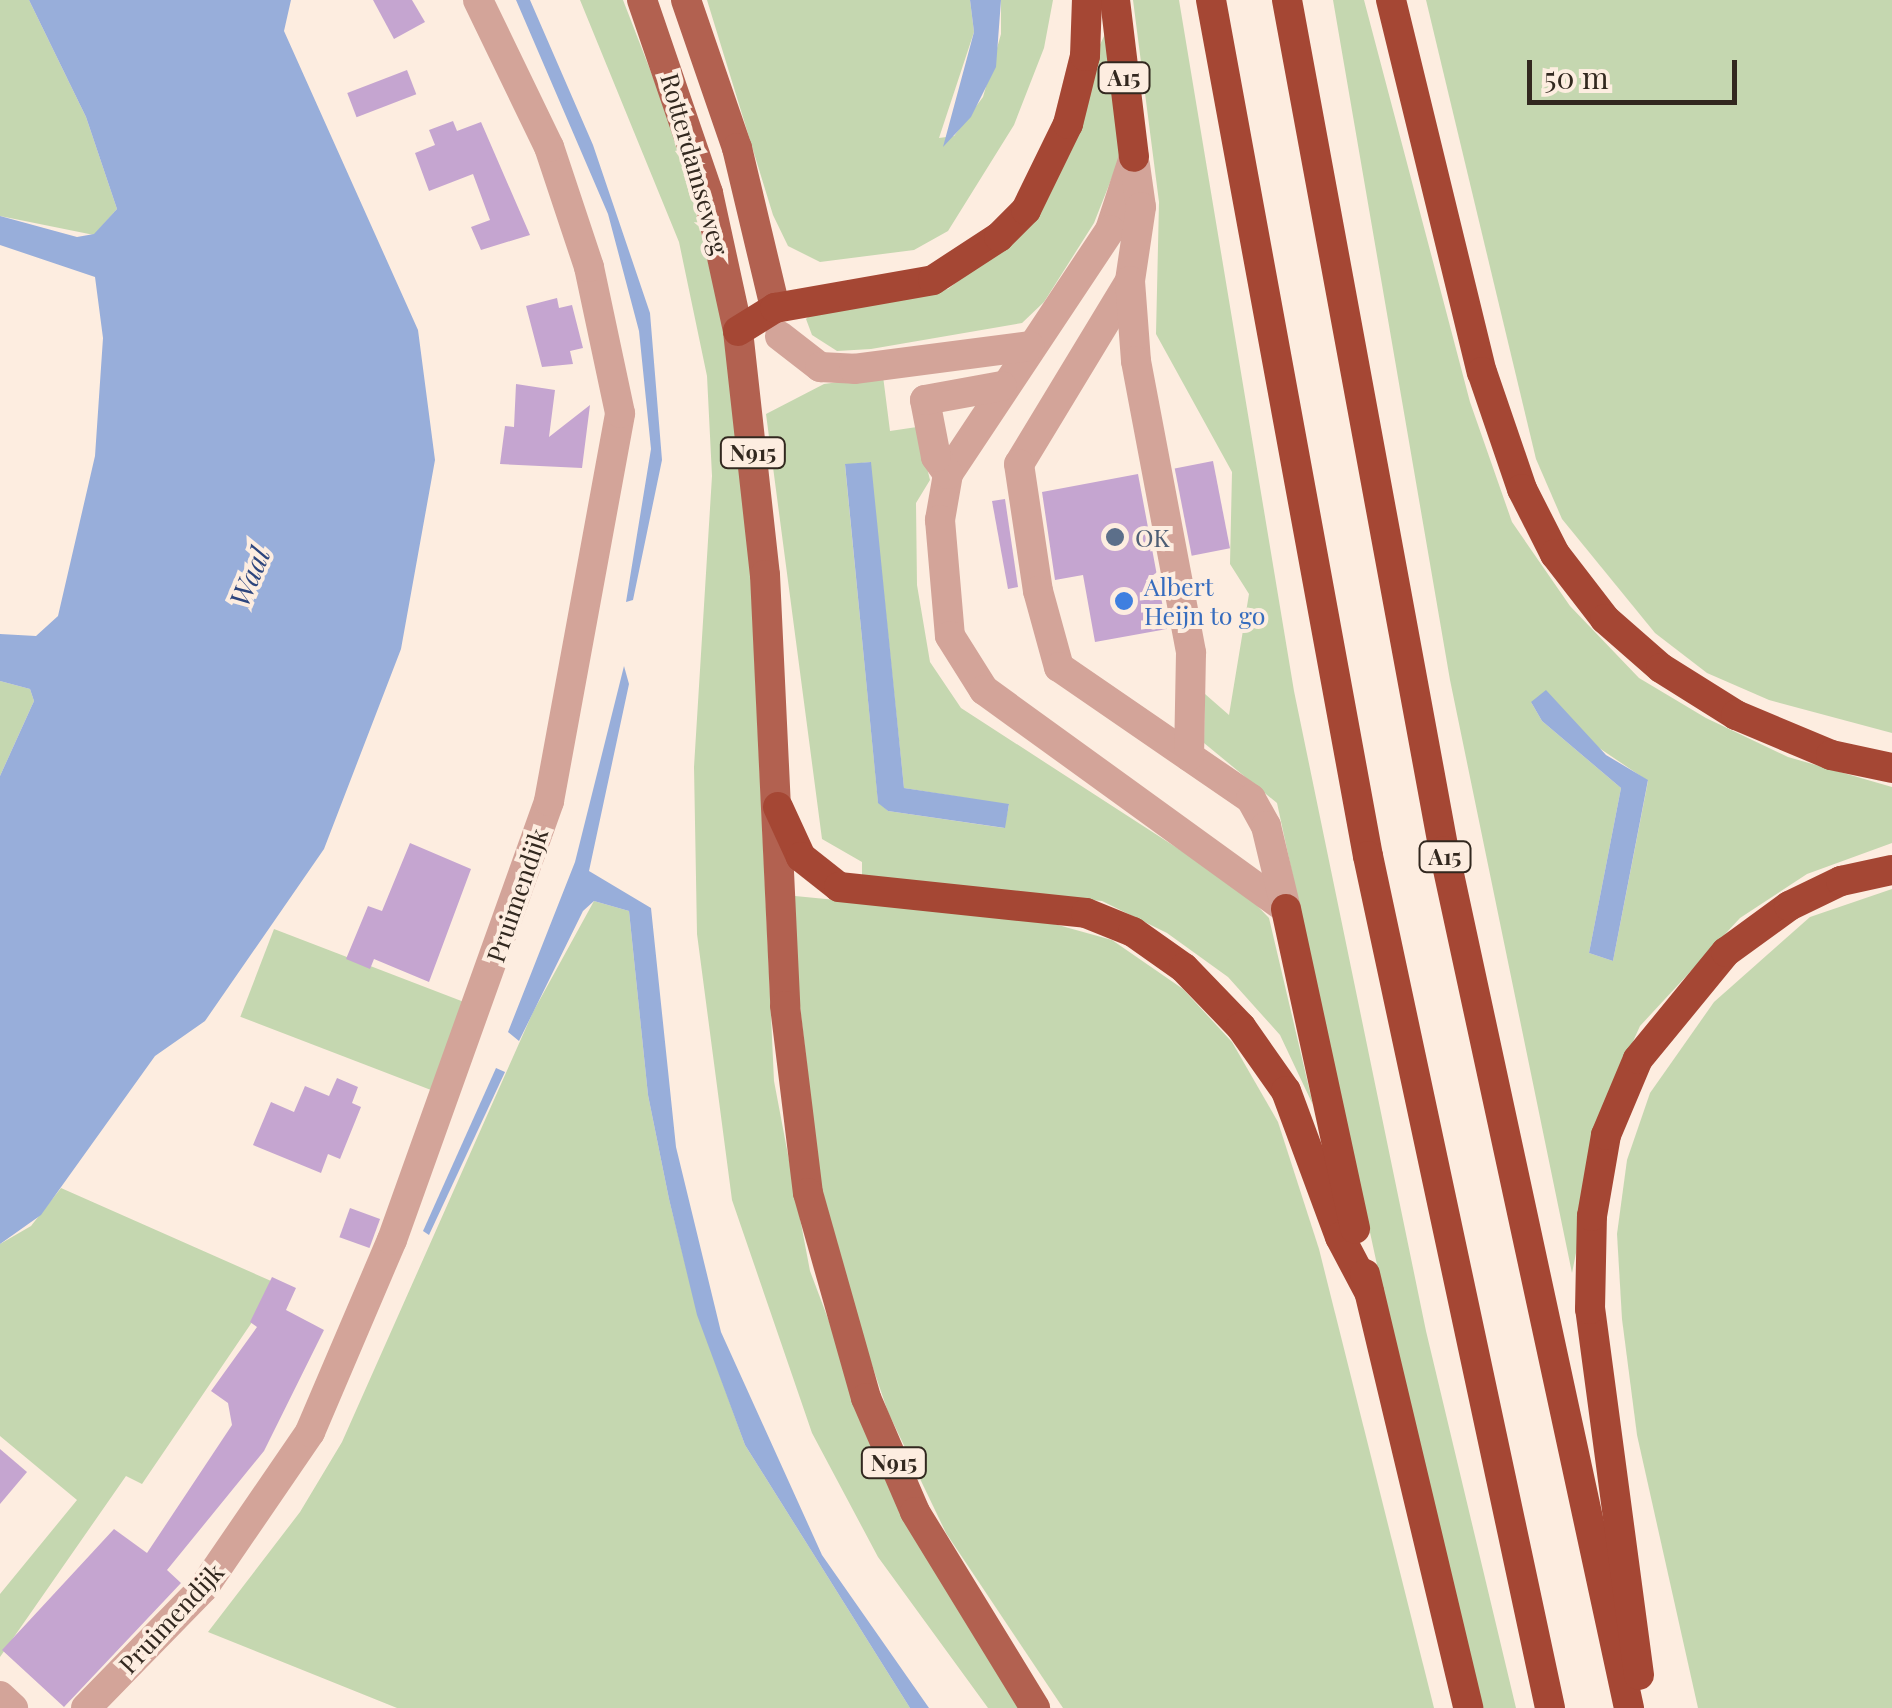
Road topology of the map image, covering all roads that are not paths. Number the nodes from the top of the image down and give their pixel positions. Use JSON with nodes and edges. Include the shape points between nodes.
{"nodes":[{"id":1,"x":478,"y":0,"type":"edge"},
{"id":2,"x":642,"y":0,"type":"edge"},
{"id":3,"x":686,"y":0,"type":"edge"},
{"id":4,"x":1087,"y":0,"type":"edge"},
{"id":5,"x":1115,"y":0,"type":"edge"},
{"id":6,"x":1211,"y":0,"type":"edge"},
{"id":7,"x":1287,"y":0,"type":"edge"},
{"id":8,"x":1391,"y":0,"type":"edge"},
{"id":9,"x":1134,"y":157,"type":"junction"},
{"id":10,"x":1130,"y":281,"type":"junction"},
{"id":11,"x":777,"y":322,"type":"junction"},
{"id":12,"x":738,"y":331,"type":"junction"},
{"id":13,"x":1030,"y":346,"type":"junction"},
{"id":14,"x":1002,"y":386,"type":"junction"},
{"id":15,"x":948,"y":474,"type":"junction"},
{"id":16,"x":1188,"y":756,"type":"junction"},
{"id":17,"x":1892,"y":768,"type":"edge"},
{"id":18,"x":778,"y":808,"type":"junction"},
{"id":19,"x":1892,"y":870,"type":"edge"},
{"id":20,"x":1286,"y":909,"type":"junction"},
{"id":21,"x":1369,"y":1292,"type":"junction"},
{"id":22,"x":0,"y":1696,"type":"edge"},
{"id":23,"x":14,"y":1708,"type":"edge"},
{"id":24,"x":86,"y":1708,"type":"edge"},
{"id":25,"x":1035,"y":1708,"type":"edge"},
{"id":26,"x":1468,"y":1708,"type":"edge"},
{"id":27,"x":1550,"y":1708,"type":"edge"},
{"id":28,"x":1629,"y":1708,"type":"edge"},
{"id":29,"x":1642,"y":1708,"type":"edge"}],
"edges":[{"from":1,"to":24,"type":"street","name":"Pruimendijk","via":[[554,164],[590,267],[620,413],[549,801],[392,1240],[310,1432],[204,1587]]},
{"from":2,"to":12,"type":"main road","name":"Rotterdamseweg","via":[[702,174]]},
{"from":3,"to":11,"type":"main road","name":"Rotterdamseweg","via":[[736,148]]},
{"from":4,"to":11,"type":"highway","number":"A15","via":[[1085,56],[1068,124],[1026,210],[999,238],[933,280]]},
{"from":5,"to":9,"type":"highway","number":"A15"},
{"from":6,"to":27,"type":"highway","via":[[1368,856]]},
{"from":7,"to":28,"type":"highway","number":"A15","via":[[1444,851]]},
{"from":8,"to":17,"type":"highway","via":[[1482,372],[1522,489],[1555,554],[1606,619],[1660,668],[1736,714],[1831,755]]},
{"from":9,"to":10,"type":"street","number":"A15","via":[[1141,207]]},
{"from":9,"to":13,"type":"street","number":"A15","via":[[1110,230]]},
{"from":10,"to":16,"type":"street","number":"A15","via":[[1136,361],[1185,609]]},
{"from":10,"to":16,"type":"street","number":"A15","via":[[1019,464],[1059,667]]},
{"from":11,"to":12,"type":"highway","number":"A15"},
{"from":11,"to":13,"type":"street","via":[[820,367],[854,370]]},
{"from":12,"to":18,"type":"main road","number":"N915","via":[[761,525]]},
{"from":13,"to":14,"type":"street","number":"A15"},
{"from":14,"to":15,"type":"street","number":"A15"},
{"from":14,"to":15,"type":"street","number":"A15","via":[[925,400],[936,457]]},
{"from":15,"to":20,"type":"street","number":"A15","via":[[940,520],[950,636],[963,666],[984,690]]},
{"from":16,"to":20,"type":"street","number":"A15","via":[[1251,799],[1266,826]]},
{"from":18,"to":21,"type":"highway","number":"A15","via":[[800,857],[839,887],[1086,913],[1133,932],[1184,968],[1242,1028],[1286,1091],[1340,1237]]},
{"from":18,"to":25,"type":"main road","number":"N915","via":[[793,1086],[832,1290],[915,1512]]},
{"from":19,"to":29,"type":"highway","via":[[1841,881],[1789,906],[1726,952],[1638,1059],[1606,1135],[1592,1216],[1590,1309]]},
{"from":20,"to":21,"type":"highway","number":"A15"},
{"from":21,"to":26,"type":"highway","number":"A15"},
{"from":22,"to":23,"type":"street"}]}
